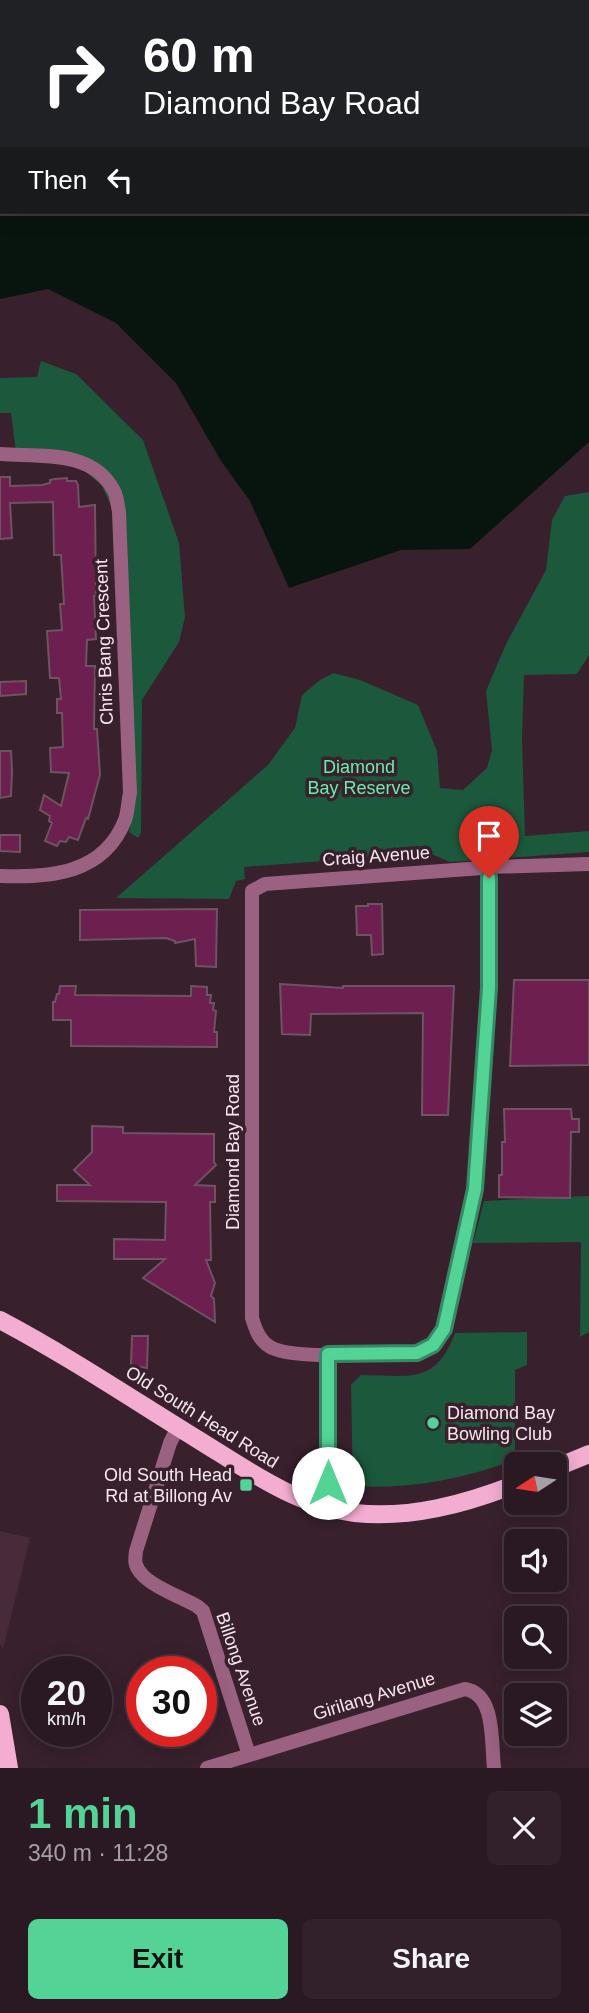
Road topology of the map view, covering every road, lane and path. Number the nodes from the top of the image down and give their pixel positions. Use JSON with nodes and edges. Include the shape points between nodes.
{"nodes":[{"id":1,"x":0,"y":454,"type":"edge"},
{"id":2,"x":589,"y":864,"type":"edge"},
{"id":3,"x":489,"y":867,"type":"junction"},
{"id":4,"x":0,"y":876,"type":"edge"},
{"id":5,"x":252,"y":891,"type":"joint"},
{"id":6,"x":0,"y":1321,"type":"edge"},
{"id":7,"x":328,"y":1354,"type":"junction"},
{"id":8,"x":178,"y":1427,"type":"junction"},
{"id":9,"x":589,"y":1454,"type":"edge"},
{"id":10,"x":567,"y":1463,"type":"edge"},
{"id":11,"x":504,"y":1488,"type":"edge"},
{"id":12,"x":325,"y":1507,"type":"junction"},
{"id":13,"x":0,"y":1714,"type":"edge"},
{"id":14,"x":249,"y":1755,"type":"junction"},
{"id":15,"x":9,"y":1768,"type":"edge"},
{"id":16,"x":207,"y":1768,"type":"edge"},
{"id":17,"x":494,"y":1768,"type":"edge"}],
"edges":[{"from":1,"to":4,"type":"street","name":"Chris Bang Crescent","via":[[76,459],[95,467],[115,491],[130,793],[126,818],[115,838],[87,864],[49,876]]},
{"from":2,"to":3,"type":"street","name":"Craig Avenue"},
{"from":3,"to":5,"type":"street","name":"Craig Avenue","via":[[265,884]]},
{"from":3,"to":7,"type":"street","name":"Diamond Bay Road","via":[[489,988],[475,1189],[444,1329],[433,1345],[417,1353]]},
{"from":5,"to":7,"type":"street","name":"Diamond Bay Road","via":[[252,1318],[263,1342],[273,1348]]},
{"from":6,"to":8,"type":"main road","name":"Old South Head Road"},
{"from":7,"to":12,"type":"street"},
{"from":8,"to":12,"type":"main road","name":"Old South Head Road","via":[[282,1490]]},
{"from":8,"to":14,"type":"street","name":"Billong Avenue","via":[[135,1563],[149,1580],[203,1612]]},
{"from":9,"to":10,"type":"main road"},
{"from":11,"to":12,"type":"main road","name":"Old South Head Road","via":[[411,1513],[375,1515]]},
{"from":13,"to":15,"type":"main road"},
{"from":14,"to":16,"type":"street","name":"Girilang Avenue"},
{"from":14,"to":17,"type":"street","name":"Girilang Avenue","via":[[464,1689],[485,1701]]}]}
